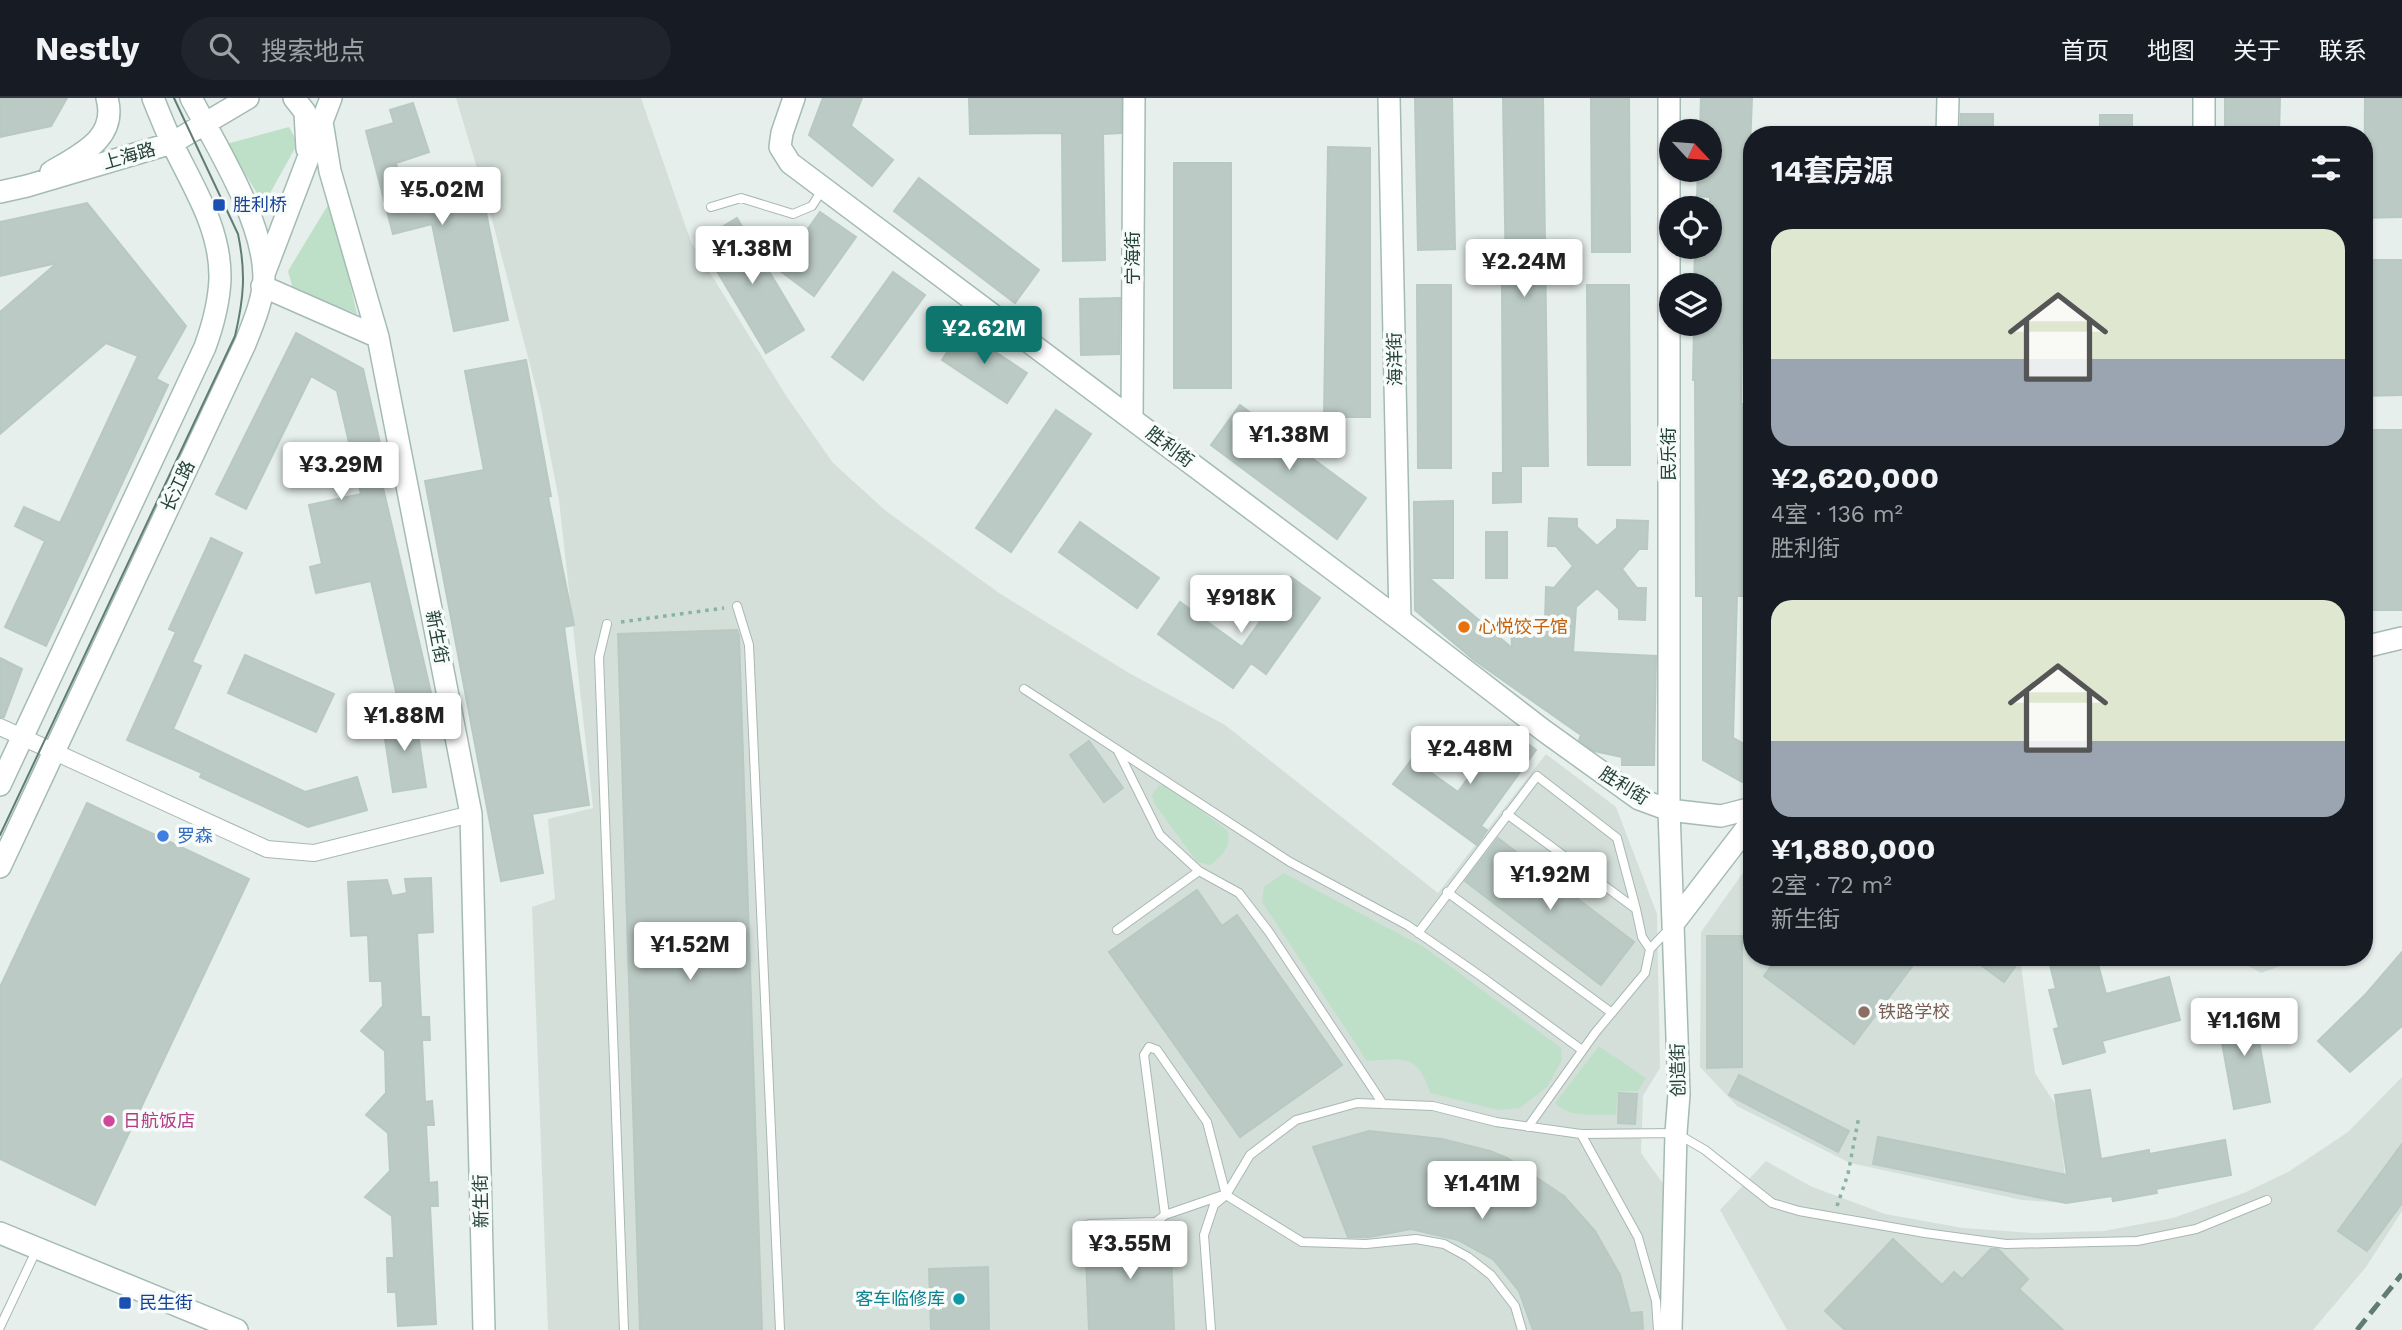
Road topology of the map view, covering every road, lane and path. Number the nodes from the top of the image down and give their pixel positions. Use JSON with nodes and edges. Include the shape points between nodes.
{"nodes":[{"id":1,"x":107,"y":98,"type":"edge"},
{"id":2,"x":153,"y":98,"type":"edge"},
{"id":3,"x":191,"y":98,"type":"edge"},
{"id":4,"x":248,"y":98,"type":"edge"},
{"id":5,"x":294,"y":98,"type":"edge"},
{"id":6,"x":331,"y":98,"type":"edge"},
{"id":7,"x":794,"y":98,"type":"edge"},
{"id":8,"x":1134,"y":98,"type":"edge"},
{"id":9,"x":1389,"y":98,"type":"edge"},
{"id":10,"x":1669,"y":98,"type":"edge"},
{"id":11,"x":1948,"y":98,"type":"edge"},
{"id":12,"x":2204,"y":98,"type":"edge"},
{"id":13,"x":322,"y":122,"type":"junction"},
{"id":14,"x":205,"y":125,"type":"junction"},
{"id":15,"x":1947,"y":126,"type":"edge"},
{"id":16,"x":2204,"y":126,"type":"edge"},
{"id":17,"x":172,"y":143,"type":"junction"},
{"id":18,"x":300,"y":182,"type":"junction"},
{"id":19,"x":27,"y":186,"type":"junction"},
{"id":20,"x":824,"y":188,"type":"junction"},
{"id":21,"x":0,"y":192,"type":"edge"},
{"id":22,"x":711,"y":207,"type":"dead end"},
{"id":23,"x":263,"y":281,"type":"junction"},
{"id":24,"x":378,"y":337,"type":"junction"},
{"id":25,"x":1132,"y":419,"type":"junction"},
{"id":26,"x":737,"y":606,"type":"joint"},
{"id":27,"x":1400,"y":620,"type":"junction"},
{"id":28,"x":607,"y":624,"type":"joint"},
{"id":29,"x":2402,"y":638,"type":"edge"},
{"id":30,"x":2373,"y":645,"type":"edge"},
{"id":31,"x":1024,"y":689,"type":"dead end"},
{"id":32,"x":0,"y":727,"type":"edge"},
{"id":33,"x":37,"y":744,"type":"junction"},
{"id":34,"x":1116,"y":748,"type":"junction"},
{"id":35,"x":0,"y":785,"type":"edge"},
{"id":36,"x":1669,"y":810,"type":"junction"},
{"id":37,"x":1743,"y":810,"type":"edge"},
{"id":38,"x":471,"y":814,"type":"junction"},
{"id":39,"x":1507,"y":814,"type":"junction"},
{"id":40,"x":1743,"y":833,"type":"edge"},
{"id":41,"x":0,"y":867,"type":"edge"},
{"id":42,"x":1199,"y":871,"type":"junction"},
{"id":43,"x":1447,"y":892,"type":"junction"},
{"id":44,"x":1636,"y":909,"type":"junction"},
{"id":45,"x":1673,"y":924,"type":"junction"},
{"id":46,"x":1117,"y":930,"type":"dead end"},
{"id":47,"x":1418,"y":933,"type":"junction"},
{"id":48,"x":1650,"y":949,"type":"junction"},
{"id":49,"x":1612,"y":1013,"type":"junction"},
{"id":50,"x":1583,"y":1050,"type":"junction"},
{"id":51,"x":1383,"y":1104,"type":"junction"},
{"id":52,"x":1859,"y":1116,"type":"dead end"},
{"id":53,"x":1528,"y":1127,"type":"junction"},
{"id":54,"x":1675,"y":1133,"type":"junction"},
{"id":55,"x":1581,"y":1134,"type":"junction"},
{"id":56,"x":1226,"y":1195,"type":"junction"},
{"id":57,"x":2267,"y":1200,"type":"dead end"},
{"id":58,"x":1165,"y":1215,"type":"junction"},
{"id":59,"x":1834,"y":1216,"type":"junction"},
{"id":60,"x":1089,"y":1224,"type":"dead end"},
{"id":61,"x":0,"y":1233,"type":"edge"},
{"id":62,"x":37,"y":1249,"type":"junction"},
{"id":63,"x":0,"y":1327,"type":"edge"},
{"id":64,"x":233,"y":1329,"type":"edge"},
{"id":65,"x":484,"y":1330,"type":"edge"},
{"id":66,"x":624,"y":1330,"type":"edge"},
{"id":67,"x":780,"y":1330,"type":"edge"},
{"id":68,"x":1211,"y":1330,"type":"edge"},
{"id":69,"x":1522,"y":1330,"type":"edge"},
{"id":70,"x":1658,"y":1330,"type":"edge"},
{"id":71,"x":1671,"y":1330,"type":"edge"}],
"edges":[{"from":1,"to":19,"type":"street","via":[[111,113],[104,134]]},
{"from":2,"to":17,"type":"street","name":"长江路"},
{"from":3,"to":14,"type":"street","name":"长江路"},
{"from":4,"to":14,"type":"street","name":"上海路"},
{"from":5,"to":18,"type":"street","via":[[305,112],[308,145]]},
{"from":6,"to":13,"type":"street"},
{"from":7,"to":20,"type":"street","name":"胜利街","via":[[780,147],[790,163]]},
{"from":8,"to":25,"type":"street","name":"宁海街"},
{"from":9,"to":27,"type":"street","name":"海洋街"},
{"from":10,"to":36,"type":"street","name":"民乐街"},
{"from":11,"to":15,"type":"street"},
{"from":12,"to":16,"type":"street"},
{"from":13,"to":18,"type":"street"},
{"from":13,"to":24,"type":"street","name":"新生街","via":[[330,171]]},
{"from":14,"to":17,"type":"street","name":"上海路"},
{"from":14,"to":23,"type":"street","name":"长江路","via":[[252,222]]},
{"from":17,"to":19,"type":"street","name":"上海路"},
{"from":17,"to":33,"type":"street","name":"长江路","via":[[214,234],[220,278],[216,314]]},
{"from":18,"to":23,"type":"street"},
{"from":19,"to":21,"type":"street","name":"上海路"},
{"from":20,"to":22,"type":"lane","via":[[811,206],[793,214],[741,198]]},
{"from":20,"to":25,"type":"street","name":"胜利街"},
{"from":23,"to":24,"type":"street"},
{"from":23,"to":33,"type":"street","name":"长江路","via":[[245,344]]},
{"from":24,"to":38,"type":"street","name":"新生街"},
{"from":25,"to":27,"type":"street","name":"胜利街"},
{"from":26,"to":28,"type":"path"},
{"from":26,"to":67,"type":"lane","via":[[749,645]]},
{"from":27,"to":36,"type":"street","name":"胜利街","via":[[1639,799]]},
{"from":28,"to":66,"type":"lane","via":[[600,657]]},
{"from":29,"to":30,"type":"street"},
{"from":31,"to":34,"type":"lane"},
{"from":32,"to":33,"type":"street"},
{"from":33,"to":35,"type":"street","name":"长江路"},
{"from":33,"to":38,"type":"street","via":[[267,849],[314,853]]},
{"from":33,"to":41,"type":"street","name":"长江路"},
{"from":34,"to":42,"type":"lane","via":[[1160,835]]},
{"from":34,"to":47,"type":"lane","via":[[1290,862]]},
{"from":36,"to":37,"type":"street","name":"胜利街","via":[[1721,816]]},
{"from":36,"to":45,"type":"street","name":"创造街"},
{"from":38,"to":65,"type":"street","name":"新生街"},
{"from":39,"to":43,"type":"lane"},
{"from":39,"to":44,"type":"lane"},
{"from":39,"to":44,"type":"lane","via":[[1537,776],[1617,838]]},
{"from":40,"to":45,"type":"street"},
{"from":42,"to":46,"type":"lane"},
{"from":42,"to":51,"type":"lane","via":[[1239,893]]},
{"from":43,"to":47,"type":"lane"},
{"from":43,"to":49,"type":"lane"},
{"from":44,"to":48,"type":"lane","via":[[1642,937]]},
{"from":45,"to":48,"type":"lane"},
{"from":45,"to":54,"type":"street","name":"创造街","via":[[1679,1094]]},
{"from":47,"to":50,"type":"lane"},
{"from":48,"to":49,"type":"lane","via":[[1645,973]]},
{"from":49,"to":50,"type":"lane"},
{"from":50,"to":53,"type":"lane"},
{"from":51,"to":53,"type":"lane","via":[[1433,1106]]},
{"from":51,"to":56,"type":"lane","via":[[1357,1103],[1296,1120],[1250,1155]]},
{"from":52,"to":59,"type":"path"},
{"from":53,"to":55,"type":"lane"},
{"from":54,"to":55,"type":"lane"},
{"from":54,"to":59,"type":"lane","via":[[1705,1150],[1772,1203]]},
{"from":54,"to":71,"type":"street","name":"创造街"},
{"from":55,"to":70,"type":"lane","via":[[1638,1237],[1656,1301]]},
{"from":56,"to":58,"type":"lane"},
{"from":56,"to":58,"type":"lane","via":[[1208,1122],[1157,1050],[1149,1047],[1144,1055],[1147,1087]]},
{"from":56,"to":68,"type":"lane","via":[[1214,1205],[1204,1235]]},
{"from":56,"to":69,"type":"lane","via":[[1302,1242],[1366,1244],[1416,1239],[1444,1244],[1491,1275],[1515,1306]]},
{"from":57,"to":59,"type":"lane","via":[[2196,1229],[2137,1241],[2073,1244],[2006,1244]]},
{"from":58,"to":60,"type":"lane","via":[[1156,1222]]},
{"from":61,"to":62,"type":"street"},
{"from":62,"to":63,"type":"lane"},
{"from":62,"to":64,"type":"street"}]}
